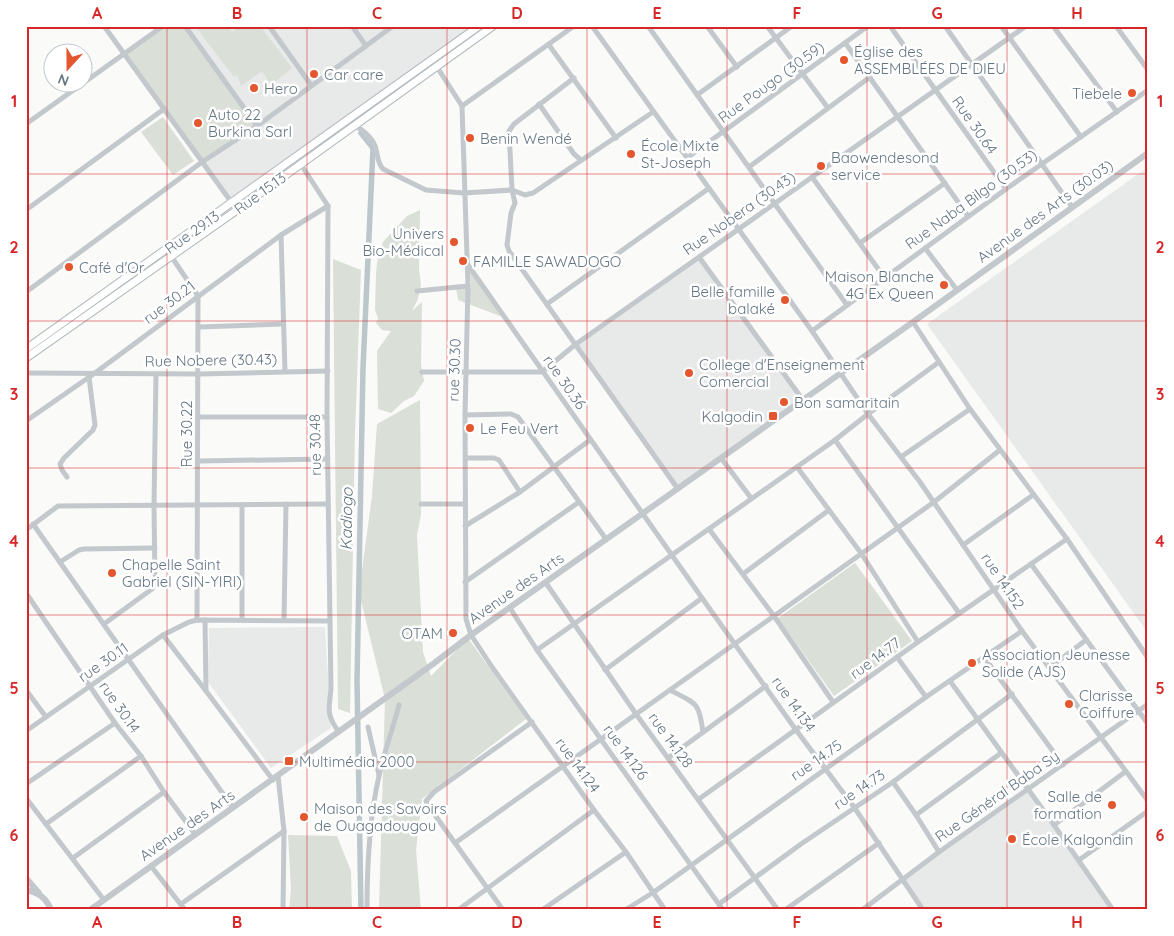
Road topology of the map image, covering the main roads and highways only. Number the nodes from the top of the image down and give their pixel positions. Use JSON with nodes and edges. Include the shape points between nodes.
{"nodes":[{"id":1,"x":479,"y":26,"type":"edge"},
{"id":2,"x":493,"y":26,"type":"edge"},
{"id":3,"x":26,"y":349,"type":"edge"},
{"id":4,"x":26,"y":358,"type":"edge"}],
"edges":[{"from":1,"to":3,"type":"main road","name":"Rue 29.13"},
{"from":2,"to":4,"type":"main road","name":"Rue 15.13"}]}
